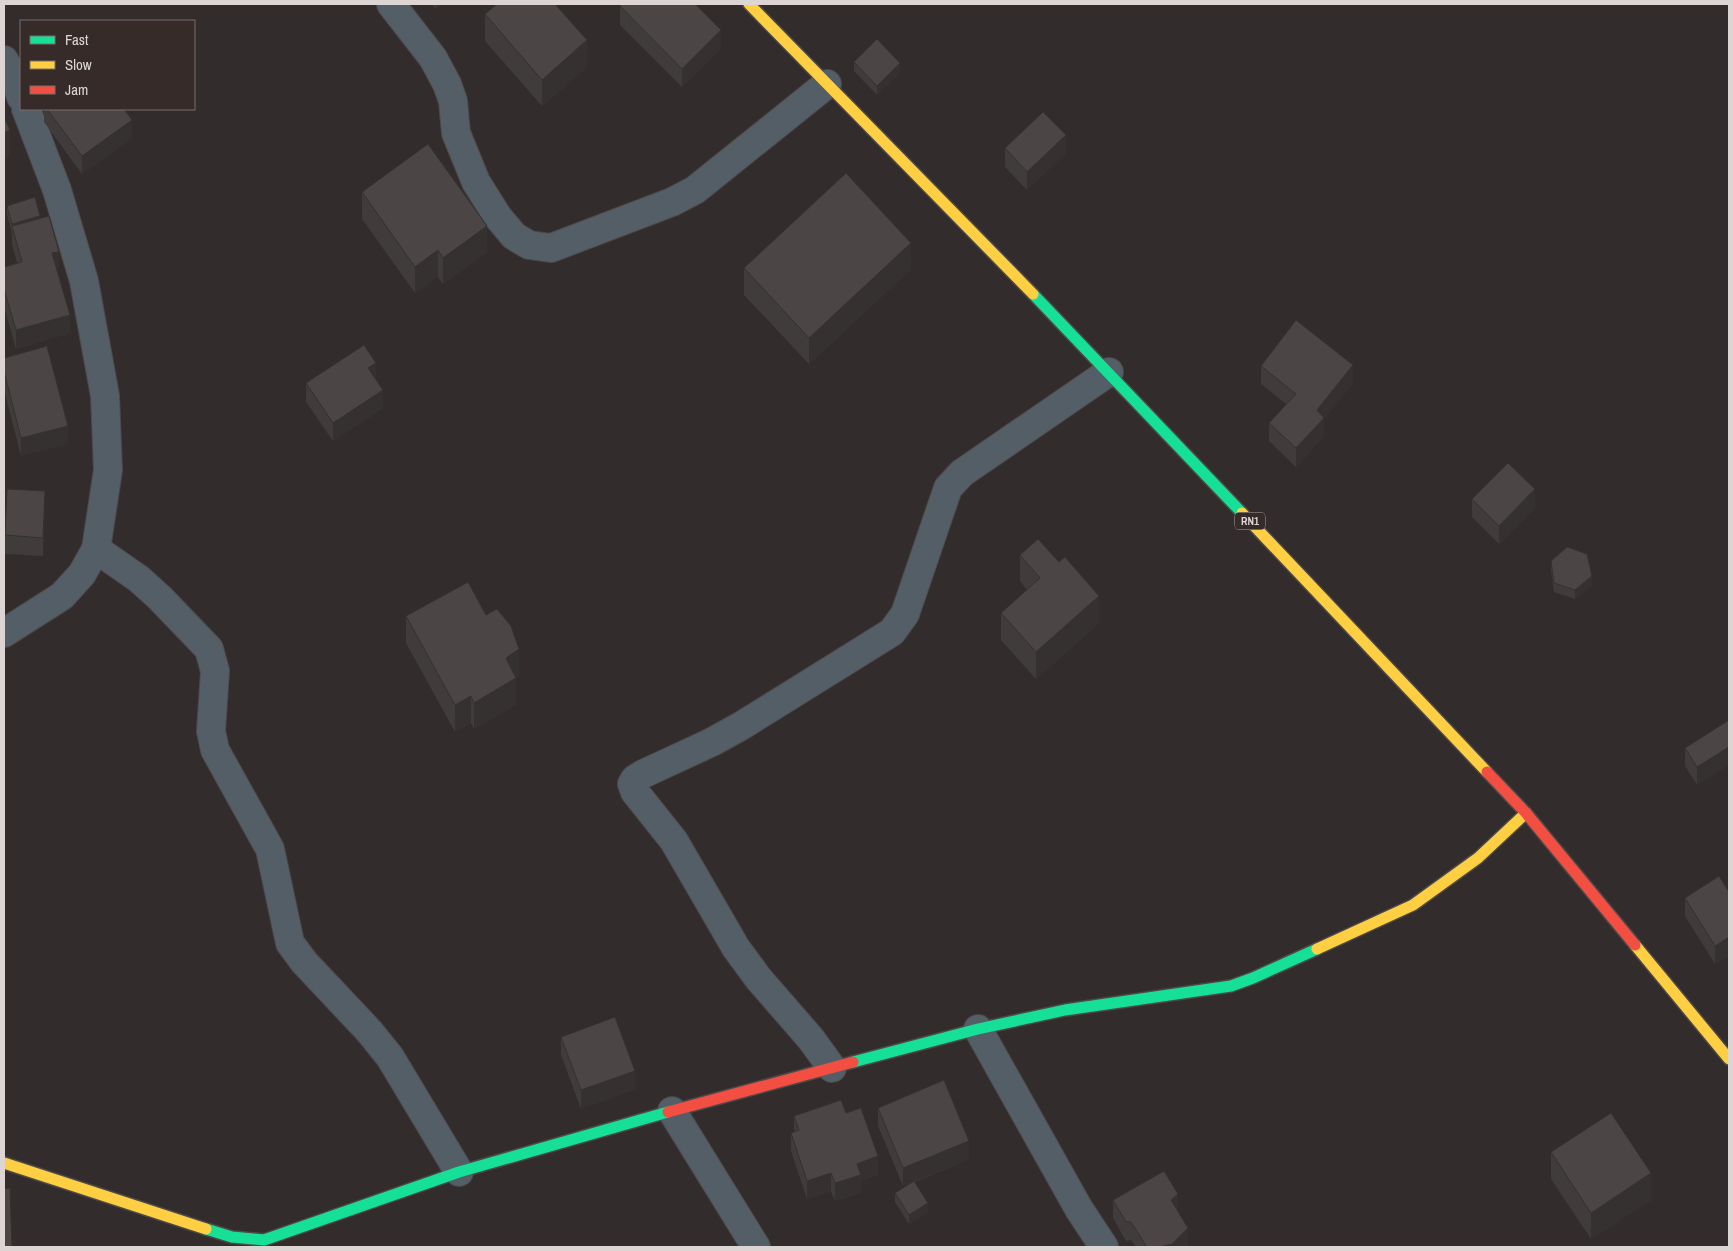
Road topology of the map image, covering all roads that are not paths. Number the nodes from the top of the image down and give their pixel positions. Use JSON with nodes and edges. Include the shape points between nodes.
{"nodes":[{"id":1,"x":391,"y":4,"type":"edge"},
{"id":2,"x":749,"y":4,"type":"edge"},
{"id":3,"x":4,"y":60,"type":"edge"},
{"id":4,"x":827,"y":84,"type":"junction"},
{"id":5,"x":20,"y":95,"type":"edge"},
{"id":6,"x":26,"y":110,"type":"edge"},
{"id":7,"x":1109,"y":372,"type":"junction"},
{"id":8,"x":96,"y":549,"type":"junction"},
{"id":9,"x":4,"y":633,"type":"edge"},
{"id":10,"x":1526,"y":813,"type":"junction"},
{"id":11,"x":978,"y":1029,"type":"junction"},
{"id":12,"x":1729,"y":1058,"type":"edge"},
{"id":13,"x":832,"y":1068,"type":"junction"},
{"id":14,"x":672,"y":1110,"type":"junction"},
{"id":15,"x":4,"y":1163,"type":"edge"},
{"id":16,"x":460,"y":1172,"type":"junction"},
{"id":17,"x":263,"y":1244,"type":"edge"},
{"id":18,"x":756,"y":1247,"type":"edge"},
{"id":19,"x":1104,"y":1247,"type":"edge"}],
"edges":[{"from":1,"to":4,"type":"street","via":[[433,58],[447,84],[453,101],[456,133],[476,182],[498,217],[514,236],[529,245],[551,248],[672,202],[695,190]]},
{"from":2,"to":4,"type":"main road","number":"RN1"},
{"from":3,"to":5,"type":"street"},
{"from":4,"to":7,"type":"main road","number":"RN1"},
{"from":6,"to":8,"type":"street","via":[[57,190],[84,281],[105,396],[108,470]]},
{"from":7,"to":10,"type":"main road","number":"RN1"},
{"from":7,"to":13,"type":"street","via":[[962,473],[948,488],[905,614],[892,632],[741,726],[643,774],[632,784],[674,842],[736,948]]},
{"from":8,"to":9,"type":"street","via":[[82,574],[62,596]]},
{"from":8,"to":16,"type":"street","via":[[139,578],[209,650],[215,671],[211,731],[215,750],[270,849],[290,943],[390,1057]]},
{"from":10,"to":11,"type":"main road","via":[[1478,858],[1413,905],[1253,978],[1231,986],[1065,1010]]},
{"from":10,"to":12,"type":"main road","number":"RN1"},
{"from":11,"to":13,"type":"main road"},
{"from":11,"to":19,"type":"street","via":[[1079,1209]]},
{"from":13,"to":14,"type":"main road"},
{"from":14,"to":16,"type":"main road"},
{"from":14,"to":18,"type":"street"},
{"from":15,"to":17,"type":"main road","via":[[232,1237]]},
{"from":16,"to":17,"type":"main road"}]}
